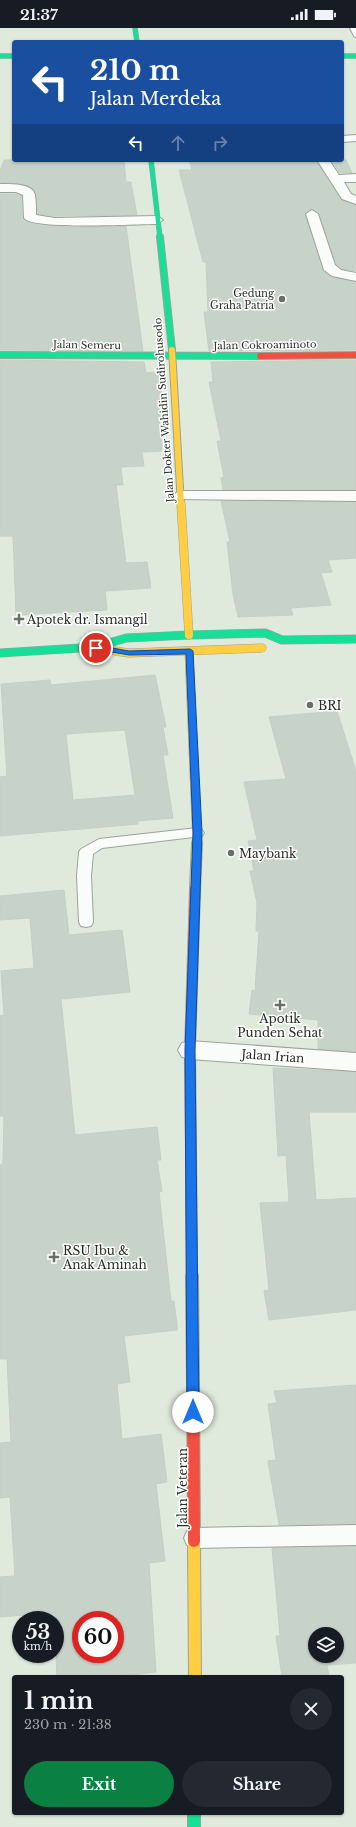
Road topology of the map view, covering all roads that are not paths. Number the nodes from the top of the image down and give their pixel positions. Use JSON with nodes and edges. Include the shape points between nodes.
{"nodes":[{"id":1,"x":135,"y":28,"type":"edge"},
{"id":2,"x":353,"y":28,"type":"edge"},
{"id":3,"x":356,"y":35,"type":"edge"},
{"id":4,"x":137,"y":40,"type":"edge"},
{"id":5,"x":0,"y":56,"type":"edge"},
{"id":6,"x":12,"y":56,"type":"edge"},
{"id":7,"x":344,"y":56,"type":"edge"},
{"id":8,"x":356,"y":56,"type":"edge"},
{"id":9,"x":356,"y":138,"type":"edge"},
{"id":10,"x":344,"y":139,"type":"edge"},
{"id":11,"x":150,"y":162,"type":"edge"},
{"id":12,"x":324,"y":162,"type":"edge"},
{"id":13,"x":356,"y":178,"type":"edge"},
{"id":14,"x":336,"y":179,"type":"junction"},
{"id":15,"x":0,"y":188,"type":"edge"},
{"id":16,"x":354,"y":199,"type":"edge"},
{"id":17,"x":312,"y":214,"type":"dead end"},
{"id":18,"x":157,"y":220,"type":"junction"},
{"id":19,"x":356,"y":277,"type":"edge"},
{"id":20,"x":0,"y":355,"type":"edge"},
{"id":21,"x":356,"y":355,"type":"edge"},
{"id":22,"x":173,"y":357,"type":"junction"},
{"id":23,"x":182,"y":496,"type":"junction"},
{"id":24,"x":356,"y":496,"type":"edge"},
{"id":25,"x":189,"y":635,"type":"junction"},
{"id":26,"x":356,"y":638,"type":"edge"},
{"id":27,"x":282,"y":640,"type":"junction"},
{"id":28,"x":96,"y":648,"type":"junction"},
{"id":29,"x":190,"y":651,"type":"junction"},
{"id":30,"x":0,"y":653,"type":"edge"},
{"id":31,"x":197,"y":833,"type":"junction"},
{"id":32,"x":86,"y":922,"type":"dead end"},
{"id":33,"x":190,"y":1050,"type":"junction"},
{"id":34,"x":356,"y":1062,"type":"edge"},
{"id":35,"x":356,"y":1535,"type":"edge"},
{"id":36,"x":194,"y":1538,"type":"junction"},
{"id":37,"x":195,"y":1675,"type":"edge"},
{"id":38,"x":194,"y":1815,"type":"edge"},
{"id":39,"x":194,"y":1827,"type":"edge"}],
"edges":[{"from":1,"to":4,"type":"main road"},
{"from":2,"to":3,"type":"lane"},
{"from":5,"to":6,"type":"main road"},
{"from":7,"to":8,"type":"main road"},
{"from":9,"to":10,"type":"street"},
{"from":11,"to":18,"type":"main road","name":"Jalan Dokter Wahidin Sudirohusodo"},
{"from":12,"to":14,"type":"street"},
{"from":13,"to":14,"type":"street"},
{"from":14,"to":16,"type":"street","via":[[346,196]]},
{"from":15,"to":18,"type":"street","via":[[28,192],[30,218],[37,220]]},
{"from":17,"to":19,"type":"street","via":[[329,268]]},
{"from":18,"to":22,"type":"main road","name":"Jalan Dokter Wahidin Sudirohusodo"},
{"from":20,"to":22,"type":"main road","name":"Jalan Semeru"},
{"from":21,"to":22,"type":"main road","name":"Jalan Cokroaminoto"},
{"from":22,"to":23,"type":"main road","name":"Jalan Dokter Wahidin Sudirohusodo"},
{"from":23,"to":24,"type":"street"},
{"from":23,"to":25,"type":"main road","name":"Jalan Dokter Wahidin Sudirohusodo"},
{"from":25,"to":27,"type":"main road","via":[[265,633]]},
{"from":25,"to":28,"type":"main road","via":[[126,638]]},
{"from":26,"to":27,"type":"main road"},
{"from":27,"to":29,"type":"main road","via":[[270,648]]},
{"from":28,"to":29,"type":"main road","via":[[129,653]]},
{"from":28,"to":30,"type":"main road"},
{"from":29,"to":31,"type":"main road","name":"Jalan Veteran"},
{"from":31,"to":32,"type":"lane","via":[[99,844],[86,852]]},
{"from":31,"to":33,"type":"main road","name":"Jalan Veteran"},
{"from":33,"to":34,"type":"street","name":"Jalan Irian"},
{"from":33,"to":36,"type":"main road","name":"Jalan Veteran"},
{"from":35,"to":36,"type":"lane"},
{"from":36,"to":37,"type":"main road","name":"Jalan Veteran"},
{"from":38,"to":39,"type":"main road"}]}
